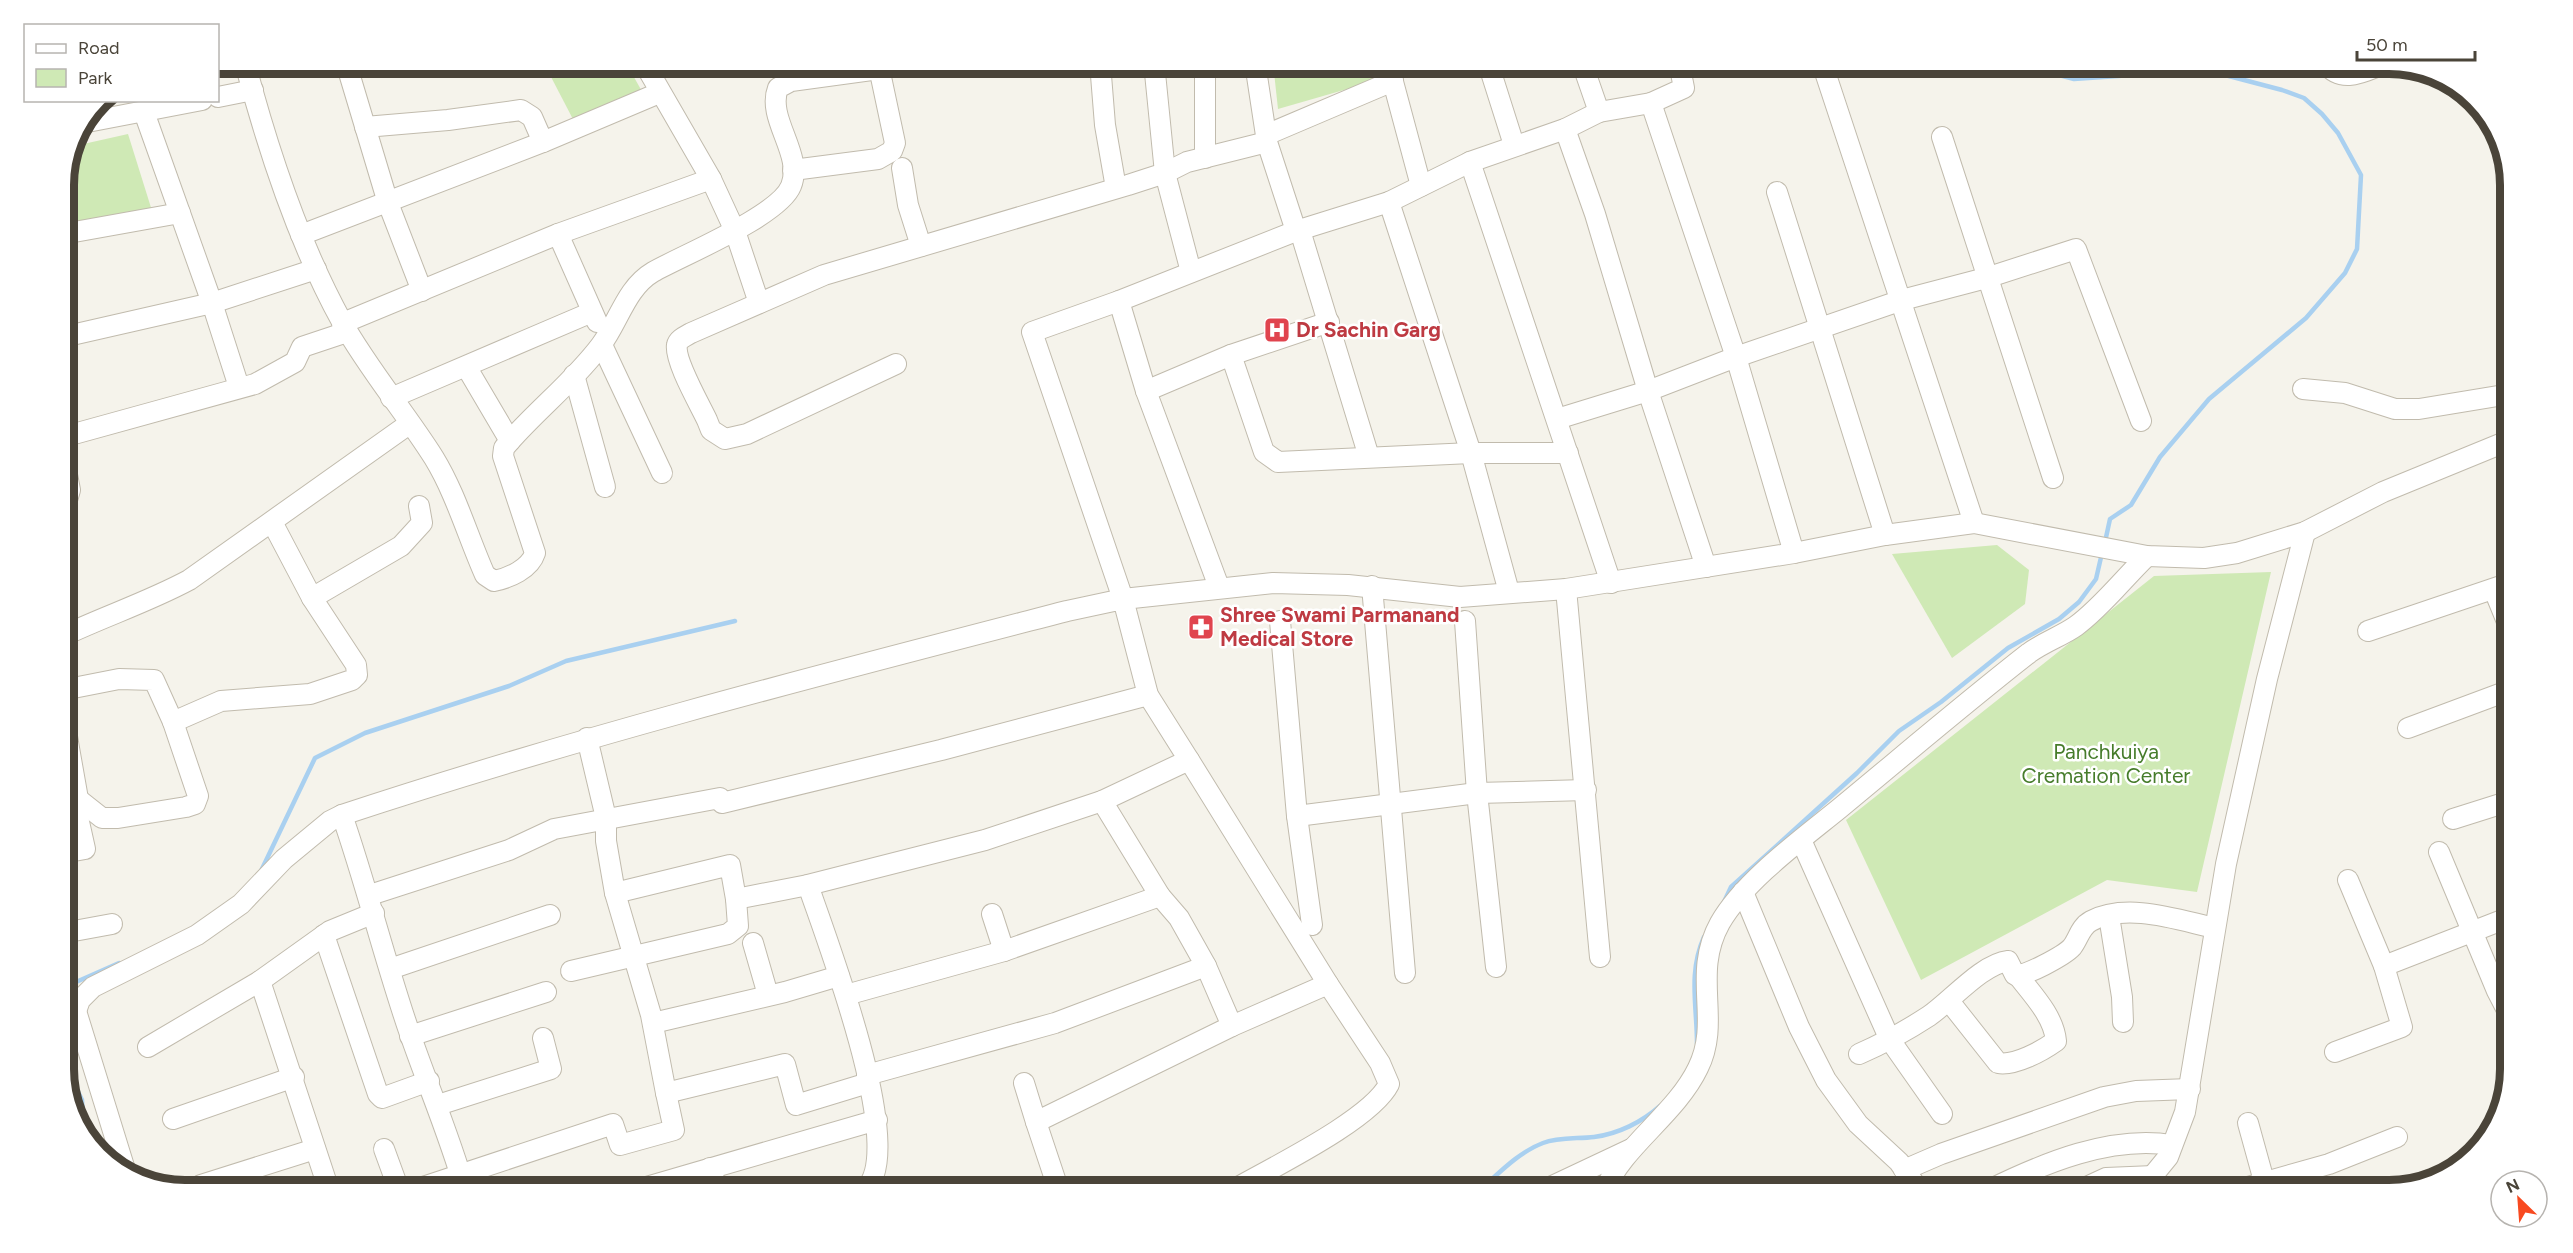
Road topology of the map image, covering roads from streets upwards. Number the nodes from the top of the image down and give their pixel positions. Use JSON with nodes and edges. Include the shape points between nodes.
{"nodes":[{"id":1,"x":248,"y":74,"type":"edge"},
{"id":2,"x":349,"y":74,"type":"edge"},
{"id":3,"x":650,"y":74,"type":"edge"},
{"id":4,"x":832,"y":74,"type":"edge"},
{"id":5,"x":880,"y":74,"type":"edge"},
{"id":6,"x":1101,"y":74,"type":"edge"},
{"id":7,"x":1155,"y":74,"type":"edge"},
{"id":8,"x":1205,"y":74,"type":"edge"},
{"id":9,"x":1257,"y":74,"type":"edge"},
{"id":10,"x":1386,"y":74,"type":"edge"},
{"id":11,"x":1391,"y":74,"type":"edge"},
{"id":12,"x":1491,"y":74,"type":"edge"},
{"id":13,"x":1586,"y":74,"type":"edge"},
{"id":14,"x":1681,"y":74,"type":"edge"},
{"id":15,"x":1826,"y":74,"type":"edge"},
{"id":16,"x":2336,"y":74,"type":"edge"},
{"id":17,"x":2352,"y":74,"type":"edge"},
{"id":18,"x":253,"y":90,"type":"junction"},
{"id":19,"x":660,"y":93,"type":"junction"},
{"id":20,"x":219,"y":97,"type":"edge"},
{"id":21,"x":192,"y":102,"type":"edge"},
{"id":22,"x":1651,"y":103,"type":"junction"},
{"id":23,"x":144,"y":112,"type":"junction"},
{"id":24,"x":1599,"y":112,"type":"junction"},
{"id":25,"x":94,"y":121,"type":"edge"},
{"id":26,"x":366,"y":126,"type":"junction"},
{"id":27,"x":1565,"y":129,"type":"junction"},
{"id":28,"x":1942,"y":137,"type":"dead end"},
{"id":29,"x":1267,"y":138,"type":"junction"},
{"id":30,"x":543,"y":142,"type":"junction"},
{"id":31,"x":1514,"y":145,"type":"junction"},
{"id":32,"x":1205,"y":158,"type":"junction"},
{"id":33,"x":1470,"y":162,"type":"junction"},
{"id":34,"x":902,"y":168,"type":"dead end"},
{"id":35,"x":793,"y":170,"type":"junction"},
{"id":36,"x":1166,"y":173,"type":"junction"},
{"id":37,"x":711,"y":179,"type":"junction"},
{"id":38,"x":1421,"y":186,"type":"junction"},
{"id":39,"x":1116,"y":188,"type":"junction"},
{"id":40,"x":1777,"y":192,"type":"dead end"},
{"id":41,"x":1389,"y":202,"type":"junction"},
{"id":42,"x":388,"y":203,"type":"junction"},
{"id":43,"x":180,"y":213,"type":"junction"},
{"id":44,"x":735,"y":231,"type":"junction"},
{"id":45,"x":1296,"y":231,"type":"junction"},
{"id":46,"x":74,"y":232,"type":"edge"},
{"id":47,"x":558,"y":234,"type":"junction"},
{"id":48,"x":301,"y":235,"type":"junction"},
{"id":49,"x":921,"y":246,"type":"junction"},
{"id":50,"x":316,"y":269,"type":"junction"},
{"id":51,"x":1191,"y":272,"type":"junction"},
{"id":52,"x":1986,"y":278,"type":"junction"},
{"id":53,"x":422,"y":291,"type":"junction"},
{"id":54,"x":1902,"y":300,"type":"junction"},
{"id":55,"x":1119,"y":301,"type":"junction"},
{"id":56,"x":212,"y":303,"type":"junction"},
{"id":57,"x":759,"y":303,"type":"junction"},
{"id":58,"x":592,"y":312,"type":"junction"},
{"id":59,"x":1329,"y":322,"type":"junction"},
{"id":60,"x":343,"y":323,"type":"junction"},
{"id":61,"x":1821,"y":329,"type":"junction"},
{"id":62,"x":74,"y":334,"type":"edge"},
{"id":63,"x":604,"y":341,"type":"junction"},
{"id":64,"x":1231,"y":355,"type":"junction"},
{"id":65,"x":1736,"y":357,"type":"junction"},
{"id":66,"x":896,"y":364,"type":"dead end"},
{"id":67,"x":467,"y":368,"type":"junction"},
{"id":68,"x":574,"y":375,"type":"junction"},
{"id":69,"x":239,"y":387,"type":"junction"},
{"id":70,"x":2303,"y":389,"type":"dead end"},
{"id":71,"x":1146,"y":391,"type":"junction"},
{"id":72,"x":1648,"y":391,"type":"junction"},
{"id":73,"x":2499,"y":396,"type":"edge"},
{"id":74,"x":391,"y":398,"type":"junction"},
{"id":75,"x":1557,"y":419,"type":"junction"},
{"id":76,"x":2142,"y":421,"type":"dead end"},
{"id":77,"x":409,"y":424,"type":"junction"},
{"id":78,"x":74,"y":434,"type":"edge"},
{"id":79,"x":510,"y":441,"type":"junction"},
{"id":80,"x":2499,"y":444,"type":"edge"},
{"id":81,"x":1471,"y":453,"type":"junction"},
{"id":82,"x":1568,"y":453,"type":"junction"},
{"id":83,"x":1368,"y":457,"type":"junction"},
{"id":84,"x":662,"y":473,"type":"dead end"},
{"id":85,"x":2053,"y":478,"type":"dead end"},
{"id":86,"x":605,"y":487,"type":"dead end"},
{"id":87,"x":419,"y":506,"type":"dead end"},
{"id":88,"x":272,"y":522,"type":"junction"},
{"id":89,"x":1974,"y":523,"type":"junction"},
{"id":90,"x":2305,"y":532,"type":"junction"},
{"id":91,"x":1885,"y":534,"type":"junction"},
{"id":92,"x":1794,"y":553,"type":"junction"},
{"id":93,"x":2147,"y":556,"type":"junction"},
{"id":94,"x":1706,"y":567,"type":"junction"},
{"id":95,"x":1611,"y":583,"type":"junction"},
{"id":96,"x":1372,"y":586,"type":"junction"},
{"id":97,"x":1219,"y":587,"type":"junction"},
{"id":98,"x":2499,"y":588,"type":"edge"},
{"id":99,"x":1566,"y":589,"type":"junction"},
{"id":100,"x":1509,"y":592,"type":"junction"},
{"id":101,"x":312,"y":598,"type":"junction"},
{"id":102,"x":1123,"y":599,"type":"junction"},
{"id":103,"x":1280,"y":621,"type":"dead end"},
{"id":104,"x":1465,"y":621,"type":"dead end"},
{"id":105,"x":74,"y":631,"type":"edge"},
{"id":106,"x":2368,"y":631,"type":"dead end"},
{"id":107,"x":74,"y":688,"type":"edge"},
{"id":108,"x":2500,"y":694,"type":"edge"},
{"id":109,"x":1148,"y":695,"type":"junction"},
{"id":110,"x":173,"y":722,"type":"junction"},
{"id":111,"x":2408,"y":728,"type":"dead end"},
{"id":112,"x":587,"y":738,"type":"junction"},
{"id":113,"x":1189,"y":760,"type":"junction"},
{"id":114,"x":74,"y":776,"type":"edge"},
{"id":115,"x":1586,"y":790,"type":"junction"},
{"id":116,"x":1477,"y":794,"type":"junction"},
{"id":117,"x":78,"y":799,"type":"junction"},
{"id":118,"x":1102,"y":801,"type":"junction"},
{"id":119,"x":2500,"y":804,"type":"edge"},
{"id":120,"x":1388,"y":805,"type":"junction"},
{"id":121,"x":342,"y":815,"type":"junction"},
{"id":122,"x":1297,"y":816,"type":"junction"},
{"id":123,"x":606,"y":818,"type":"junction"},
{"id":124,"x":2453,"y":819,"type":"dead end"},
{"id":125,"x":1801,"y":840,"type":"junction"},
{"id":126,"x":74,"y":851,"type":"edge"},
{"id":127,"x":2439,"y":852,"type":"dead end"},
{"id":128,"x":2348,"y":880,"type":"dead end"},
{"id":129,"x":808,"y":885,"type":"junction"},
{"id":130,"x":1743,"y":892,"type":"junction"},
{"id":131,"x":615,"y":893,"type":"junction"},
{"id":132,"x":1160,"y":896,"type":"junction"},
{"id":133,"x":736,"y":899,"type":"junction"},
{"id":134,"x":372,"y":904,"type":"junction"},
{"id":135,"x":992,"y":914,"type":"dead end"},
{"id":136,"x":550,"y":915,"type":"dead end"},
{"id":137,"x":2109,"y":916,"type":"junction"},
{"id":138,"x":2500,"y":921,"type":"edge"},
{"id":139,"x":112,"y":924,"type":"dead end"},
{"id":140,"x":1312,"y":925,"type":"dead end"},
{"id":141,"x":2215,"y":928,"type":"junction"},
{"id":142,"x":74,"y":931,"type":"edge"},
{"id":143,"x":2473,"y":932,"type":"junction"},
{"id":144,"x":324,"y":935,"type":"junction"},
{"id":145,"x":753,"y":943,"type":"dead end"},
{"id":146,"x":1004,"y":951,"type":"junction"},
{"id":147,"x":634,"y":954,"type":"junction"},
{"id":148,"x":1600,"y":957,"type":"dead end"},
{"id":149,"x":1206,"y":966,"type":"junction"},
{"id":150,"x":2384,"y":966,"type":"junction"},
{"id":151,"x":1496,"y":968,"type":"dead end"},
{"id":152,"x":390,"y":969,"type":"junction"},
{"id":153,"x":571,"y":970,"type":"dead end"},
{"id":154,"x":1405,"y":973,"type":"dead end"},
{"id":155,"x":839,"y":976,"type":"junction"},
{"id":156,"x":2019,"y":976,"type":"junction"},
{"id":157,"x":260,"y":981,"type":"junction"},
{"id":158,"x":1328,"y":984,"type":"junction"},
{"id":159,"x":546,"y":992,"type":"dead end"},
{"id":160,"x":768,"y":995,"type":"junction"},
{"id":161,"x":846,"y":995,"type":"junction"},
{"id":162,"x":2500,"y":998,"type":"edge"},
{"id":163,"x":1949,"y":1001,"type":"junction"},
{"id":164,"x":74,"y":1006,"type":"edge"},
{"id":165,"x":2123,"y":1022,"type":"dead end"},
{"id":166,"x":653,"y":1023,"type":"junction"},
{"id":167,"x":1232,"y":1026,"type":"junction"},
{"id":168,"x":74,"y":1028,"type":"edge"},
{"id":169,"x":410,"y":1036,"type":"junction"},
{"id":170,"x":543,"y":1038,"type":"dead end"},
{"id":171,"x":1890,"y":1040,"type":"junction"},
{"id":172,"x":148,"y":1047,"type":"dead end"},
{"id":173,"x":2335,"y":1052,"type":"dead end"},
{"id":174,"x":1859,"y":1054,"type":"dead end"},
{"id":175,"x":294,"y":1077,"type":"junction"},
{"id":176,"x":867,"y":1079,"type":"junction"},
{"id":177,"x":429,"y":1081,"type":"junction"},
{"id":178,"x":1024,"y":1083,"type":"dead end"},
{"id":179,"x":2190,"y":1089,"type":"junction"},
{"id":180,"x":666,"y":1092,"type":"junction"},
{"id":181,"x":438,"y":1106,"type":"junction"},
{"id":182,"x":1942,"y":1114,"type":"dead end"},
{"id":183,"x":173,"y":1119,"type":"dead end"},
{"id":184,"x":877,"y":1120,"type":"junction"},
{"id":185,"x":1036,"y":1122,"type":"junction"},
{"id":186,"x":2248,"y":1123,"type":"dead end"},
{"id":187,"x":2397,"y":1137,"type":"dead end"},
{"id":188,"x":2172,"y":1145,"type":"junction"},
{"id":189,"x":1637,"y":1146,"type":"junction"},
{"id":190,"x":315,"y":1149,"type":"junction"},
{"id":191,"x":384,"y":1149,"type":"dead end"},
{"id":192,"x":121,"y":1160,"type":"edge"},
{"id":193,"x":711,"y":1168,"type":"junction"},
{"id":194,"x":1904,"y":1170,"type":"junction"},
{"id":195,"x":1055,"y":1179,"type":"dead end"},
{"id":196,"x":217,"y":1180,"type":"edge"},
{"id":197,"x":325,"y":1180,"type":"edge"},
{"id":198,"x":395,"y":1180,"type":"edge"},
{"id":199,"x":462,"y":1180,"type":"edge"},
{"id":200,"x":468,"y":1180,"type":"edge"},
{"id":201,"x":670,"y":1180,"type":"edge"},
{"id":202,"x":715,"y":1180,"type":"edge"},
{"id":203,"x":873,"y":1180,"type":"edge"},
{"id":204,"x":1250,"y":1180,"type":"edge"},
{"id":205,"x":1565,"y":1180,"type":"edge"},
{"id":206,"x":1611,"y":1180,"type":"edge"},
{"id":207,"x":1912,"y":1180,"type":"edge"},
{"id":208,"x":2012,"y":1180,"type":"edge"},
{"id":209,"x":2102,"y":1180,"type":"edge"},
{"id":210,"x":2122,"y":1180,"type":"edge"},
{"id":211,"x":2149,"y":1180,"type":"edge"},
{"id":212,"x":2264,"y":1180,"type":"edge"},
{"id":213,"x":2268,"y":1180,"type":"edge"}],
"edges":[{"from":1,"to":18,"type":"street"},
{"from":2,"to":26,"type":"street"},
{"from":3,"to":19,"type":"street"},
{"from":4,"to":35,"type":"street","via":[[791,81],[778,88],[776,105]]},
{"from":5,"to":35,"type":"street","via":[[894,143],[892,151],[878,159]]},
{"from":6,"to":39,"type":"street"},
{"from":7,"to":36,"type":"street"},
{"from":8,"to":32,"type":"street"},
{"from":9,"to":29,"type":"street"},
{"from":10,"to":29,"type":"street"},
{"from":11,"to":38,"type":"street"},
{"from":12,"to":31,"type":"street"},
{"from":13,"to":24,"type":"street"},
{"from":14,"to":22,"type":"street","via":[[1684,88]]},
{"from":15,"to":54,"type":"street"},
{"from":16,"to":17,"type":"street"},
{"from":18,"to":20,"type":"street"},
{"from":18,"to":48,"type":"street"},
{"from":19,"to":30,"type":"street"},
{"from":19,"to":37,"type":"street"},
{"from":21,"to":23,"type":"street"},
{"from":22,"to":24,"type":"street"},
{"from":22,"to":65,"type":"street"},
{"from":23,"to":25,"type":"street"},
{"from":23,"to":43,"type":"street"},
{"from":24,"to":27,"type":"street"},
{"from":26,"to":30,"type":"street","via":[[521,110],[532,117]]},
{"from":26,"to":42,"type":"street"},
{"from":27,"to":31,"type":"street"},
{"from":27,"to":72,"type":"street"},
{"from":28,"to":52,"type":"street"},
{"from":29,"to":32,"type":"street"},
{"from":29,"to":45,"type":"street"},
{"from":30,"to":42,"type":"street"},
{"from":31,"to":33,"type":"street"},
{"from":32,"to":36,"type":"street"},
{"from":33,"to":38,"type":"street"},
{"from":33,"to":75,"type":"street"},
{"from":34,"to":49,"type":"street","via":[[908,206]]},
{"from":35,"to":44,"type":"street","via":[[792,185],[785,195]]},
{"from":36,"to":39,"type":"street"},
{"from":36,"to":51,"type":"street"},
{"from":37,"to":44,"type":"street"},
{"from":37,"to":47,"type":"street"},
{"from":38,"to":41,"type":"street"},
{"from":39,"to":49,"type":"street"},
{"from":40,"to":61,"type":"street"},
{"from":41,"to":45,"type":"street"},
{"from":41,"to":81,"type":"street"},
{"from":42,"to":48,"type":"street"},
{"from":42,"to":53,"type":"street"},
{"from":43,"to":46,"type":"street"},
{"from":43,"to":56,"type":"street"},
{"from":44,"to":57,"type":"street"},
{"from":44,"to":63,"type":"street","via":[[642,280]]},
{"from":45,"to":51,"type":"street"},
{"from":45,"to":59,"type":"street","via":[[1302,237]]},
{"from":47,"to":53,"type":"street"},
{"from":47,"to":58,"type":"street"},
{"from":48,"to":50,"type":"street"},
{"from":49,"to":57,"type":"street","via":[[824,275]]},
{"from":50,"to":56,"type":"street"},
{"from":50,"to":60,"type":"street"},
{"from":51,"to":55,"type":"street"},
{"from":52,"to":54,"type":"street"},
{"from":52,"to":76,"type":"street","via":[[2076,249]]},
{"from":52,"to":85,"type":"street"},
{"from":53,"to":60,"type":"street"},
{"from":54,"to":61,"type":"street"},
{"from":54,"to":89,"type":"street"},
{"from":55,"to":71,"type":"street"},
{"from":55,"to":102,"type":"street","via":[[1032,332]]},
{"from":56,"to":62,"type":"street"},
{"from":56,"to":69,"type":"street"},
{"from":57,"to":66,"type":"street","via":[[691,333],[679,340],[677,346],[711,430],[725,439],[747,434]]},
{"from":58,"to":63,"type":"street"},
{"from":58,"to":67,"type":"street"},
{"from":59,"to":64,"type":"street"},
{"from":59,"to":83,"type":"street"},
{"from":60,"to":69,"type":"street","via":[[341,334],[302,347],[295,362],[255,384]]},
{"from":60,"to":74,"type":"street"},
{"from":61,"to":65,"type":"street"},
{"from":61,"to":91,"type":"street"},
{"from":63,"to":68,"type":"street"},
{"from":63,"to":84,"type":"street"},
{"from":64,"to":71,"type":"street"},
{"from":64,"to":83,"type":"street","via":[[1264,452],[1270,459],[1287,463]]},
{"from":65,"to":72,"type":"street"},
{"from":65,"to":92,"type":"street"},
{"from":67,"to":74,"type":"street"},
{"from":67,"to":79,"type":"street"},
{"from":68,"to":79,"type":"street"},
{"from":68,"to":86,"type":"street"},
{"from":69,"to":78,"type":"street"},
{"from":70,"to":73,"type":"street","via":[[2345,393],[2395,409],[2419,409]]},
{"from":71,"to":97,"type":"street"},
{"from":72,"to":75,"type":"street"},
{"from":72,"to":94,"type":"street"},
{"from":74,"to":77,"type":"street"},
{"from":75,"to":82,"type":"street"},
{"from":77,"to":79,"type":"street","via":[[434,459],[485,575],[494,580],[531,563],[535,553],[503,456]]},
{"from":77,"to":88,"type":"street"},
{"from":80,"to":90,"type":"street","via":[[2383,492]]},
{"from":81,"to":82,"type":"street"},
{"from":81,"to":83,"type":"street"},
{"from":81,"to":100,"type":"street"},
{"from":82,"to":95,"type":"street"},
{"from":87,"to":101,"type":"street","via":[[422,523],[408,541]]},
{"from":88,"to":101,"type":"street"},
{"from":88,"to":105,"type":"street","via":[[180,585]]},
{"from":89,"to":91,"type":"street"},
{"from":89,"to":93,"type":"street"},
{"from":90,"to":93,"type":"street","via":[[2237,553],[2204,558]]},
{"from":90,"to":141,"type":"street","via":[[2267,679]]},
{"from":91,"to":92,"type":"street"},
{"from":92,"to":94,"type":"street"},
{"from":93,"to":125,"type":"street","via":[[2077,625],[2032,651]]},
{"from":94,"to":95,"type":"street"},
{"from":95,"to":99,"type":"street"},
{"from":96,"to":97,"type":"street","via":[[1312,583]]},
{"from":96,"to":100,"type":"street","via":[[1460,597]]},
{"from":96,"to":120,"type":"street"},
{"from":97,"to":102,"type":"street"},
{"from":98,"to":106,"type":"street"},
{"from":99,"to":100,"type":"street"},
{"from":99,"to":115,"type":"street"},
{"from":101,"to":110,"type":"street","via":[[356,664],[359,672],[352,680],[310,694],[221,701]]},
{"from":102,"to":109,"type":"street"},
{"from":102,"to":112,"type":"street"},
{"from":103,"to":122,"type":"street"},
{"from":104,"to":116,"type":"street"},
{"from":107,"to":110,"type":"street","via":[[120,679],[154,680]]},
{"from":108,"to":111,"type":"street"},
{"from":109,"to":113,"type":"street"},
{"from":109,"to":123,"type":"street","via":[[941,750],[721,800]]},
{"from":110,"to":117,"type":"street","via":[[194,780],[198,796],[195,804],[102,818]]},
{"from":112,"to":121,"type":"street"},
{"from":112,"to":123,"type":"street"},
{"from":113,"to":118,"type":"street"},
{"from":113,"to":158,"type":"street"},
{"from":114,"to":117,"type":"street"},
{"from":115,"to":116,"type":"street"},
{"from":115,"to":148,"type":"street"},
{"from":116,"to":120,"type":"street"},
{"from":116,"to":151,"type":"street"},
{"from":117,"to":126,"type":"street","via":[[75,804],[85,849]]},
{"from":118,"to":129,"type":"street","via":[[985,840]]},
{"from":118,"to":132,"type":"street"},
{"from":119,"to":124,"type":"street"},
{"from":120,"to":122,"type":"street"},
{"from":120,"to":154,"type":"street"},
{"from":121,"to":134,"type":"street"},
{"from":121,"to":164,"type":"street","via":[[284,859],[241,904],[197,935],[93,987]]},
{"from":122,"to":140,"type":"street"},
{"from":123,"to":131,"type":"street"},
{"from":123,"to":134,"type":"street","via":[[554,829]]},
{"from":125,"to":130,"type":"street"},
{"from":125,"to":171,"type":"street"},
{"from":127,"to":143,"type":"street"},
{"from":128,"to":150,"type":"street"},
{"from":129,"to":133,"type":"street"},
{"from":129,"to":155,"type":"street"},
{"from":130,"to":189,"type":"street","via":[[1721,921],[1705,960],[1708,1023],[1699,1067],[1684,1092]]},
{"from":130,"to":194,"type":"street","via":[[1799,1027],[1826,1080],[1858,1125]]},
{"from":131,"to":133,"type":"street","via":[[726,864],[732,868]]},
{"from":131,"to":147,"type":"street"},
{"from":132,"to":146,"type":"street"},
{"from":132,"to":149,"type":"street","via":[[1179,918]]},
{"from":133,"to":147,"type":"street","via":[[739,919],[734,932]]},
{"from":134,"to":144,"type":"street"},
{"from":134,"to":152,"type":"street"},
{"from":135,"to":146,"type":"street"},
{"from":136,"to":152,"type":"street"},
{"from":137,"to":141,"type":"street","via":[[2150,915]]},
{"from":137,"to":156,"type":"street","via":[[2091,921],[2072,947]]},
{"from":137,"to":165,"type":"street"},
{"from":138,"to":143,"type":"street"},
{"from":139,"to":142,"type":"street"},
{"from":141,"to":179,"type":"street"},
{"from":143,"to":150,"type":"street"},
{"from":143,"to":162,"type":"street"},
{"from":144,"to":157,"type":"street"},
{"from":144,"to":177,"type":"street","via":[[378,1094],[382,1098]]},
{"from":145,"to":160,"type":"street"},
{"from":146,"to":161,"type":"street"},
{"from":147,"to":153,"type":"street"},
{"from":147,"to":166,"type":"street"},
{"from":149,"to":167,"type":"street"},
{"from":149,"to":176,"type":"street","via":[[1055,1023]]},
{"from":150,"to":173,"type":"street","via":[[2402,1026]]},
{"from":152,"to":169,"type":"street"},
{"from":155,"to":160,"type":"street"},
{"from":155,"to":161,"type":"street"},
{"from":156,"to":163,"type":"street","via":[[2008,961],[1999,962]]},
{"from":156,"to":163,"type":"street","via":[[2039,1003],[2056,1041],[2020,1058],[2001,1064],[1993,1060]]},
{"from":157,"to":172,"type":"street"},
{"from":157,"to":175,"type":"street"},
{"from":158,"to":167,"type":"street"},
{"from":158,"to":204,"type":"street","via":[[1389,1084],[1382,1098],[1359,1117]]},
{"from":159,"to":169,"type":"street"},
{"from":160,"to":166,"type":"street"},
{"from":161,"to":176,"type":"street"},
{"from":163,"to":171,"type":"street"},
{"from":166,"to":180,"type":"street"},
{"from":167,"to":185,"type":"street"},
{"from":168,"to":192,"type":"street"},
{"from":169,"to":177,"type":"street"},
{"from":170,"to":181,"type":"street","via":[[551,1069]]},
{"from":171,"to":174,"type":"street"},
{"from":171,"to":182,"type":"street"},
{"from":175,"to":183,"type":"street"},
{"from":175,"to":190,"type":"street"},
{"from":176,"to":180,"type":"street","via":[[796,1105],[785,1064]]},
{"from":176,"to":184,"type":"street"},
{"from":177,"to":181,"type":"street"},
{"from":178,"to":185,"type":"street"},
{"from":179,"to":188,"type":"street"},
{"from":179,"to":194,"type":"street","via":[[2136,1091],[2104,1097]]},
{"from":180,"to":200,"type":"street","via":[[674,1130],[620,1145],[613,1124]]},
{"from":181,"to":199,"type":"street"},
{"from":184,"to":193,"type":"street"},
{"from":184,"to":203,"type":"street"},
{"from":185,"to":195,"type":"street"},
{"from":186,"to":212,"type":"street"},
{"from":187,"to":213,"type":"street","via":[[2329,1164]]},
{"from":188,"to":208,"type":"street","via":[[2101,1148]]},
{"from":188,"to":211,"type":"street","via":[[2168,1157]]},
{"from":189,"to":205,"type":"street"},
{"from":189,"to":206,"type":"street"},
{"from":190,"to":196,"type":"street"},
{"from":190,"to":197,"type":"street"},
{"from":191,"to":198,"type":"street"},
{"from":193,"to":201,"type":"street"},
{"from":193,"to":202,"type":"street"},
{"from":194,"to":207,"type":"street"},
{"from":209,"to":210,"type":"street"}]}
